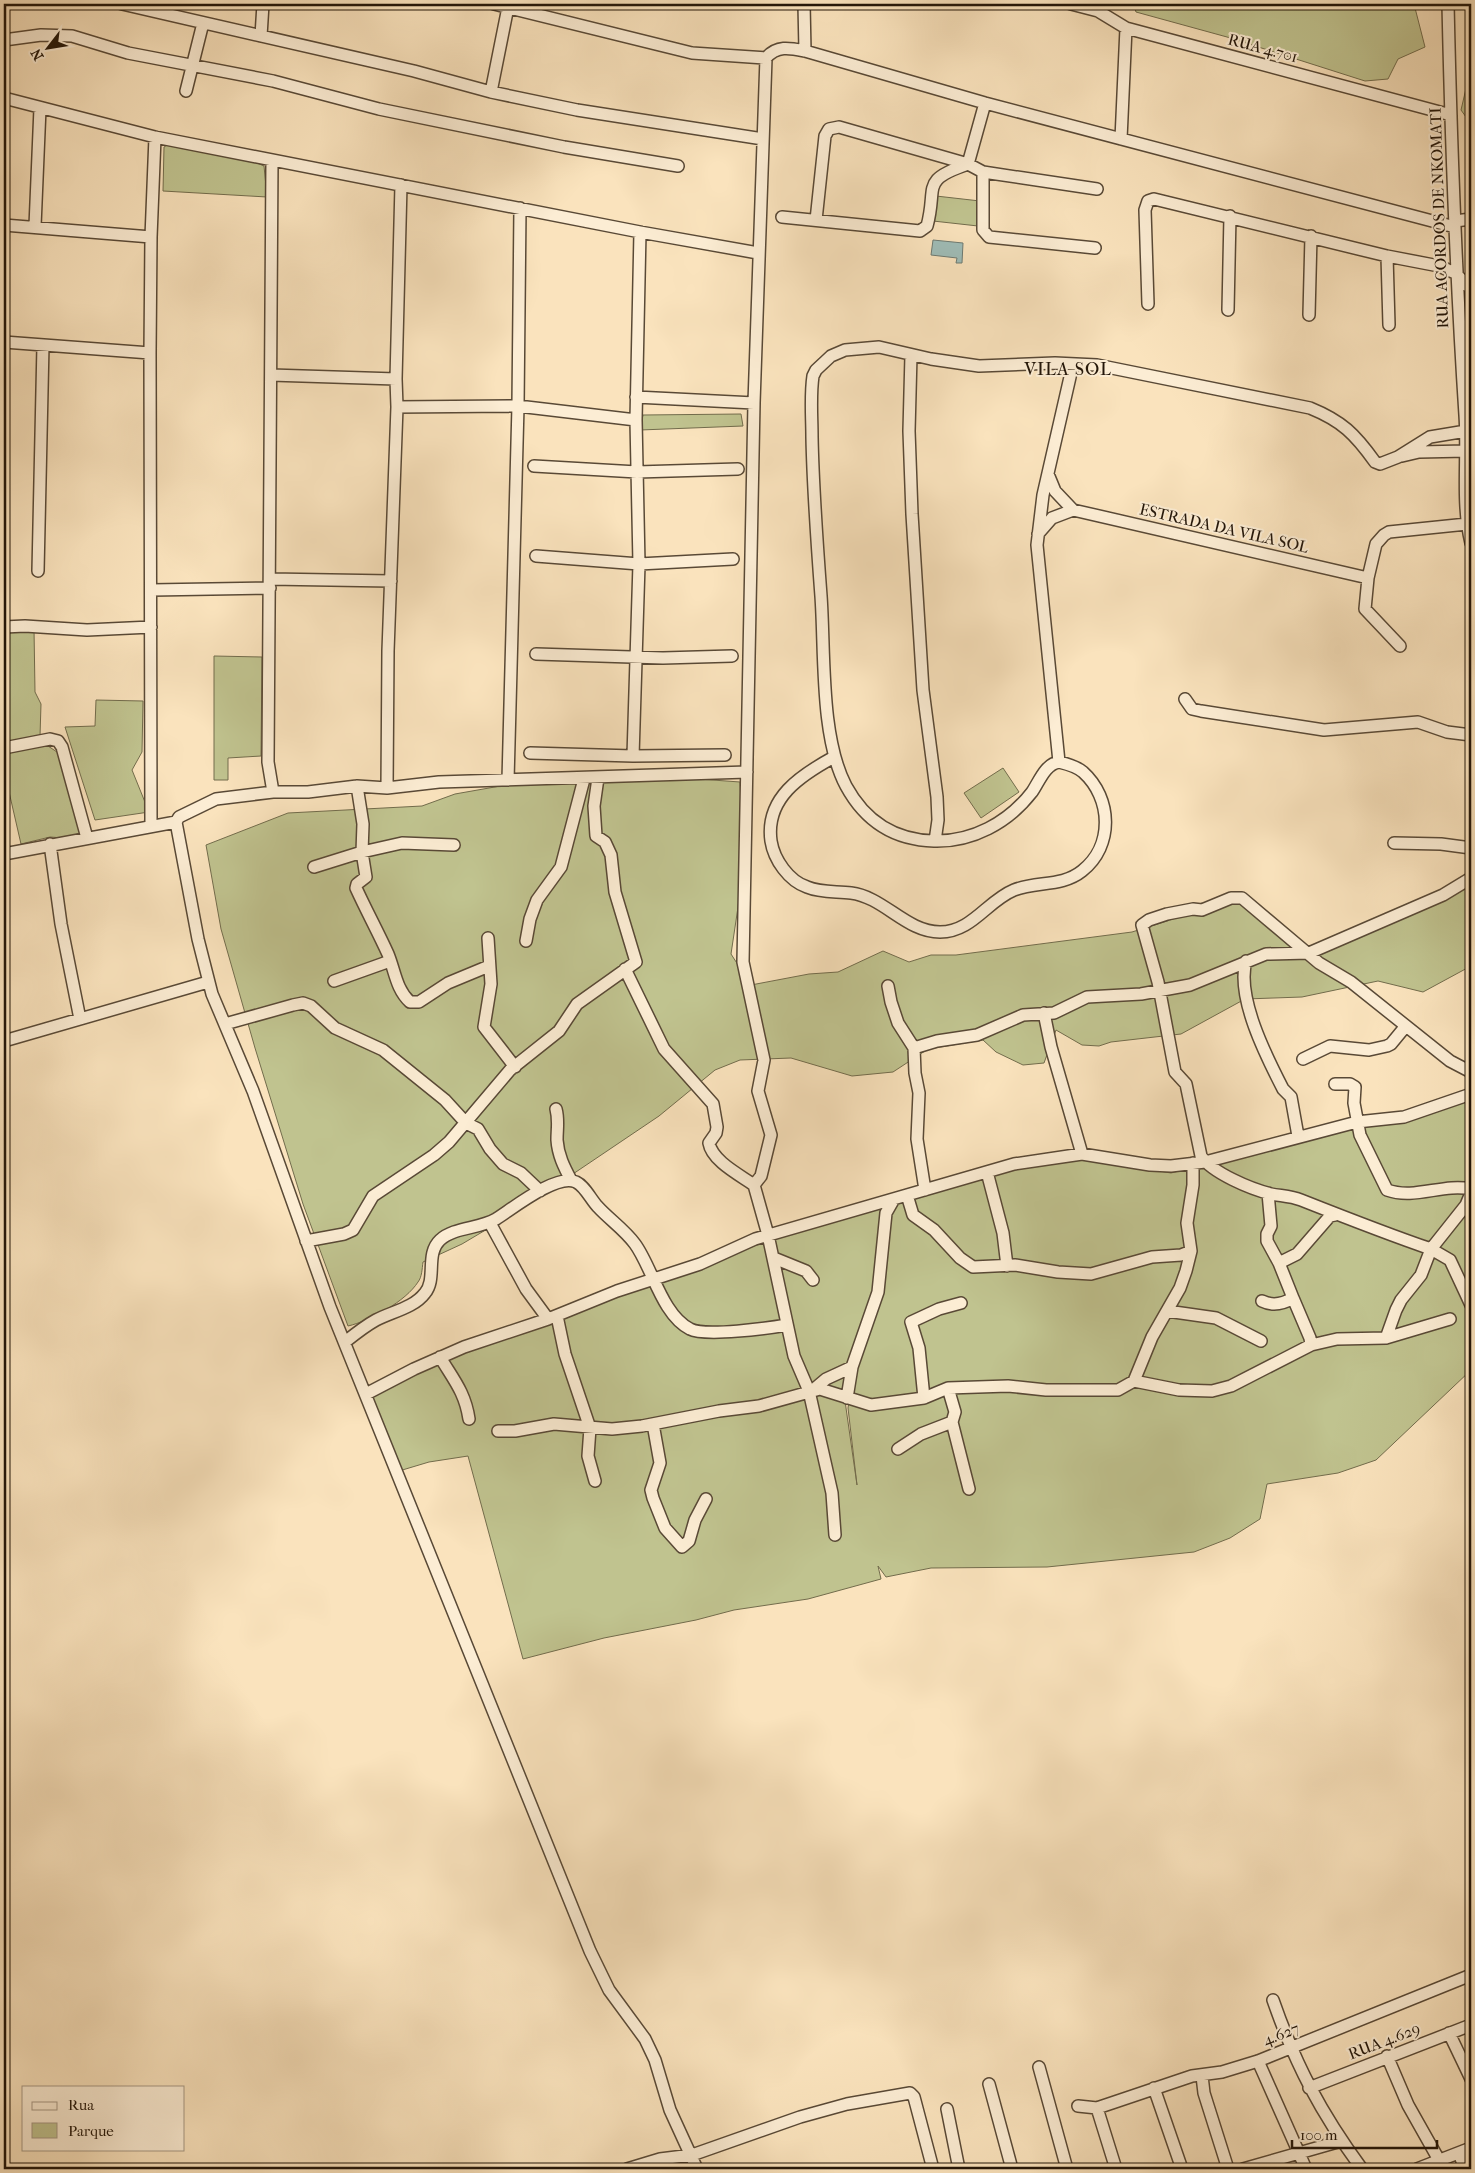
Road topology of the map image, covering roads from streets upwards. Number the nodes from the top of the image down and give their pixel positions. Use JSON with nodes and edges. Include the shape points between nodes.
{"nodes":[{"id":1,"x":122,"y":4,"type":"edge"},
{"id":2,"x":263,"y":4,"type":"edge"},
{"id":3,"x":494,"y":4,"type":"edge"},
{"id":4,"x":804,"y":4,"type":"edge"},
{"id":5,"x":1071,"y":4,"type":"edge"},
{"id":6,"x":1448,"y":4,"type":"edge"},
{"id":7,"x":508,"y":7,"type":"junction"},
{"id":8,"x":203,"y":23,"type":"junction"},
{"id":9,"x":1126,"y":28,"type":"junction"},
{"id":10,"x":261,"y":36,"type":"junction"},
{"id":11,"x":4,"y":40,"type":"edge"},
{"id":12,"x":805,"y":51,"type":"junction"},
{"id":13,"x":766,"y":58,"type":"junction"},
{"id":14,"x":194,"y":66,"type":"junction"},
{"id":15,"x":186,"y":92,"type":"dead end"},
{"id":16,"x":491,"y":92,"type":"junction"},
{"id":17,"x":4,"y":98,"type":"edge"},
{"id":18,"x":985,"y":103,"type":"junction"},
{"id":19,"x":40,"y":108,"type":"junction"},
{"id":20,"x":1450,"y":115,"type":"junction"},
{"id":21,"x":155,"y":137,"type":"junction"},
{"id":22,"x":1121,"y":138,"type":"junction"},
{"id":23,"x":763,"y":139,"type":"junction"},
{"id":24,"x":272,"y":160,"type":"junction"},
{"id":25,"x":968,"y":164,"type":"junction"},
{"id":26,"x":678,"y":166,"type":"dead end"},
{"id":27,"x":983,"y":172,"type":"junction"},
{"id":28,"x":401,"y":185,"type":"junction"},
{"id":29,"x":1097,"y":188,"type":"dead end"},
{"id":30,"x":520,"y":208,"type":"junction"},
{"id":31,"x":1230,"y":216,"type":"junction"},
{"id":32,"x":782,"y":217,"type":"dead end"},
{"id":33,"x":1471,"y":218,"type":"edge"},
{"id":34,"x":816,"y":220,"type":"junction"},
{"id":35,"x":1455,"y":224,"type":"junction"},
{"id":36,"x":4,"y":225,"type":"edge"},
{"id":37,"x":36,"y":226,"type":"junction"},
{"id":38,"x":640,"y":232,"type":"junction"},
{"id":39,"x":1311,"y":236,"type":"junction"},
{"id":40,"x":151,"y":237,"type":"junction"},
{"id":41,"x":1095,"y":248,"type":"dead end"},
{"id":42,"x":758,"y":253,"type":"junction"},
{"id":43,"x":1387,"y":256,"type":"junction"},
{"id":44,"x":1455,"y":273,"type":"junction"},
{"id":45,"x":1471,"y":289,"type":"edge"},
{"id":46,"x":1148,"y":304,"type":"dead end"},
{"id":47,"x":1228,"y":310,"type":"dead end"},
{"id":48,"x":1309,"y":315,"type":"dead end"},
{"id":49,"x":1389,"y":325,"type":"dead end"},
{"id":50,"x":4,"y":342,"type":"edge"},
{"id":51,"x":43,"y":345,"type":"junction"},
{"id":52,"x":150,"y":353,"type":"junction"},
{"id":53,"x":911,"y":355,"type":"junction"},
{"id":54,"x":1073,"y":364,"type":"junction"},
{"id":55,"x":270,"y":375,"type":"junction"},
{"id":56,"x":396,"y":380,"type":"junction"},
{"id":57,"x":636,"y":397,"type":"junction"},
{"id":58,"x":754,"y":403,"type":"junction"},
{"id":59,"x":518,"y":406,"type":"junction"},
{"id":60,"x":397,"y":407,"type":"junction"},
{"id":61,"x":636,"y":420,"type":"junction"},
{"id":62,"x":1466,"y":431,"type":"junction"},
{"id":63,"x":1466,"y":451,"type":"junction"},
{"id":64,"x":1398,"y":457,"type":"junction"},
{"id":65,"x":534,"y":466,"type":"dead end"},
{"id":66,"x":738,"y":469,"type":"dead end"},
{"id":67,"x":637,"y":472,"type":"junction"},
{"id":68,"x":1048,"y":473,"type":"junction"},
{"id":69,"x":1073,"y":510,"type":"junction"},
{"id":70,"x":1467,"y":524,"type":"junction"},
{"id":71,"x":1038,"y":535,"type":"junction"},
{"id":72,"x":1471,"y":543,"type":"edge"},
{"id":73,"x":536,"y":556,"type":"dead end"},
{"id":74,"x":733,"y":559,"type":"dead end"},
{"id":75,"x":639,"y":564,"type":"junction"},
{"id":76,"x":38,"y":571,"type":"dead end"},
{"id":77,"x":1368,"y":578,"type":"junction"},
{"id":78,"x":391,"y":581,"type":"junction"},
{"id":79,"x":270,"y":584,"type":"junction"},
{"id":80,"x":152,"y":590,"type":"junction"},
{"id":81,"x":4,"y":627,"type":"edge"},
{"id":82,"x":151,"y":627,"type":"junction"},
{"id":83,"x":1400,"y":646,"type":"dead end"},
{"id":84,"x":536,"y":654,"type":"dead end"},
{"id":85,"x":732,"y":656,"type":"dead end"},
{"id":86,"x":636,"y":657,"type":"junction"},
{"id":87,"x":1184,"y":699,"type":"dead end"},
{"id":88,"x":1471,"y":735,"type":"edge"},
{"id":89,"x":4,"y":748,"type":"edge"},
{"id":90,"x":530,"y":753,"type":"dead end"},
{"id":91,"x":726,"y":755,"type":"dead end"},
{"id":92,"x":633,"y":756,"type":"junction"},
{"id":93,"x":834,"y":758,"type":"junction"},
{"id":94,"x":1059,"y":762,"type":"junction"},
{"id":95,"x":746,"y":772,"type":"junction"},
{"id":96,"x":598,"y":778,"type":"junction"},
{"id":97,"x":584,"y":779,"type":"junction"},
{"id":98,"x":508,"y":780,"type":"junction"},
{"id":99,"x":357,"y":786,"type":"junction"},
{"id":100,"x":387,"y":788,"type":"junction"},
{"id":101,"x":273,"y":792,"type":"junction"},
{"id":102,"x":176,"y":822,"type":"junction"},
{"id":103,"x":151,"y":826,"type":"junction"},
{"id":104,"x":87,"y":838,"type":"junction"},
{"id":105,"x":935,"y":841,"type":"junction"},
{"id":106,"x":1394,"y":843,"type":"dead end"},
{"id":107,"x":50,"y":844,"type":"junction"},
{"id":108,"x":454,"y":845,"type":"dead end"},
{"id":109,"x":1471,"y":848,"type":"edge"},
{"id":110,"x":362,"y":852,"type":"junction"},
{"id":111,"x":4,"y":854,"type":"edge"},
{"id":112,"x":314,"y":867,"type":"dead end"},
{"id":113,"x":1471,"y":878,"type":"edge"},
{"id":114,"x":488,"y":938,"type":"dead end"},
{"id":115,"x":526,"y":941,"type":"dead end"},
{"id":116,"x":1309,"y":953,"type":"junction"},
{"id":117,"x":390,"y":960,"type":"junction"},
{"id":118,"x":1246,"y":961,"type":"junction"},
{"id":119,"x":488,"y":966,"type":"junction"},
{"id":120,"x":625,"y":969,"type":"junction"},
{"id":121,"x":334,"y":981,"type":"dead end"},
{"id":122,"x":208,"y":982,"type":"junction"},
{"id":123,"x":888,"y":986,"type":"dead end"},
{"id":124,"x":1159,"y":991,"type":"junction"},
{"id":125,"x":1044,"y":1013,"type":"junction"},
{"id":126,"x":80,"y":1019,"type":"junction"},
{"id":127,"x":225,"y":1024,"type":"junction"},
{"id":128,"x":1405,"y":1027,"type":"junction"},
{"id":129,"x":4,"y":1041,"type":"edge"},
{"id":130,"x":914,"y":1048,"type":"junction"},
{"id":131,"x":1303,"y":1059,"type":"dead end"},
{"id":132,"x":515,"y":1067,"type":"junction"},
{"id":133,"x":1471,"y":1072,"type":"edge"},
{"id":134,"x":1335,"y":1084,"type":"dead end"},
{"id":135,"x":1471,"y":1094,"type":"edge"},
{"id":136,"x":556,"y":1108,"type":"dead end"},
{"id":137,"x":1357,"y":1122,"type":"junction"},
{"id":138,"x":466,"y":1123,"type":"junction"},
{"id":139,"x":1298,"y":1136,"type":"junction"},
{"id":140,"x":1082,"y":1154,"type":"junction"},
{"id":141,"x":1205,"y":1162,"type":"junction"},
{"id":142,"x":1193,"y":1163,"type":"junction"},
{"id":143,"x":987,"y":1172,"type":"junction"},
{"id":144,"x":571,"y":1180,"type":"junction"},
{"id":145,"x":754,"y":1185,"type":"junction"},
{"id":146,"x":1471,"y":1189,"type":"edge"},
{"id":147,"x":925,"y":1190,"type":"junction"},
{"id":148,"x":540,"y":1191,"type":"junction"},
{"id":149,"x":1268,"y":1193,"type":"junction"},
{"id":150,"x":1471,"y":1193,"type":"edge"},
{"id":151,"x":907,"y":1195,"type":"junction"},
{"id":152,"x":894,"y":1199,"type":"junction"},
{"id":153,"x":1335,"y":1215,"type":"junction"},
{"id":154,"x":490,"y":1222,"type":"junction"},
{"id":155,"x":768,"y":1235,"type":"junction"},
{"id":156,"x":306,"y":1241,"type":"junction"},
{"id":157,"x":1431,"y":1249,"type":"junction"},
{"id":158,"x":1191,"y":1251,"type":"junction"},
{"id":159,"x":774,"y":1258,"type":"junction"},
{"id":160,"x":1279,"y":1263,"type":"junction"},
{"id":161,"x":1007,"y":1266,"type":"junction"},
{"id":162,"x":813,"y":1280,"type":"dead end"},
{"id":163,"x":653,"y":1281,"type":"junction"},
{"id":164,"x":1293,"y":1298,"type":"junction"},
{"id":165,"x":1262,"y":1300,"type":"dead end"},
{"id":166,"x":962,"y":1303,"type":"dead end"},
{"id":167,"x":1471,"y":1305,"type":"edge"},
{"id":168,"x":1167,"y":1312,"type":"junction"},
{"id":169,"x":552,"y":1318,"type":"junction"},
{"id":170,"x":1450,"y":1319,"type":"dead end"},
{"id":171,"x":787,"y":1325,"type":"junction"},
{"id":172,"x":1386,"y":1338,"type":"junction"},
{"id":173,"x":345,"y":1342,"type":"junction"},
{"id":174,"x":1261,"y":1342,"type":"dead end"},
{"id":175,"x":1311,"y":1345,"type":"junction"},
{"id":176,"x":440,"y":1357,"type":"junction"},
{"id":177,"x":852,"y":1367,"type":"junction"},
{"id":178,"x":1134,"y":1381,"type":"junction"},
{"id":179,"x":948,"y":1388,"type":"junction"},
{"id":180,"x":811,"y":1390,"type":"junction"},
{"id":181,"x":366,"y":1394,"type":"junction"},
{"id":182,"x":847,"y":1398,"type":"junction"},
{"id":183,"x":924,"y":1398,"type":"junction"},
{"id":184,"x":469,"y":1419,"type":"dead end"},
{"id":185,"x":952,"y":1422,"type":"junction"},
{"id":186,"x":654,"y":1424,"type":"junction"},
{"id":187,"x":590,"y":1428,"type":"junction"},
{"id":188,"x":498,"y":1431,"type":"dead end"},
{"id":189,"x":898,"y":1448,"type":"dead end"},
{"id":190,"x":595,"y":1481,"type":"dead end"},
{"id":191,"x":969,"y":1489,"type":"dead end"},
{"id":192,"x":706,"y":1499,"type":"dead end"},
{"id":193,"x":835,"y":1535,"type":"dead end"},
{"id":194,"x":1471,"y":1975,"type":"edge"},
{"id":195,"x":1273,"y":2000,"type":"dead end"},
{"id":196,"x":1471,"y":2025,"type":"edge"},
{"id":197,"x":1449,"y":2033,"type":"junction"},
{"id":198,"x":1290,"y":2049,"type":"junction"},
{"id":199,"x":1388,"y":2056,"type":"junction"},
{"id":200,"x":1258,"y":2060,"type":"junction"},
{"id":201,"x":1039,"y":2068,"type":"dead end"},
{"id":202,"x":1202,"y":2076,"type":"junction"},
{"id":203,"x":1471,"y":2079,"type":"edge"},
{"id":204,"x":989,"y":2084,"type":"dead end"},
{"id":205,"x":1154,"y":2088,"type":"junction"},
{"id":206,"x":1309,"y":2088,"type":"junction"},
{"id":207,"x":1078,"y":2106,"type":"dead end"},
{"id":208,"x":1097,"y":2108,"type":"junction"},
{"id":209,"x":947,"y":2109,"type":"dead end"},
{"id":210,"x":1341,"y":2141,"type":"junction"},
{"id":211,"x":1471,"y":2148,"type":"edge"},
{"id":212,"x":1459,"y":2152,"type":"junction"},
{"id":213,"x":1299,"y":2154,"type":"junction"},
{"id":214,"x":692,"y":2155,"type":"junction"},
{"id":215,"x":1439,"y":2160,"type":"junction"},
{"id":216,"x":627,"y":2169,"type":"edge"},
{"id":217,"x":697,"y":2169,"type":"edge"},
{"id":218,"x":933,"y":2169,"type":"edge"},
{"id":219,"x":959,"y":2169,"type":"edge"},
{"id":220,"x":1012,"y":2169,"type":"edge"},
{"id":221,"x":1067,"y":2169,"type":"edge"},
{"id":222,"x":1116,"y":2169,"type":"edge"},
{"id":223,"x":1182,"y":2169,"type":"edge"},
{"id":224,"x":1228,"y":2169,"type":"edge"},
{"id":225,"x":1243,"y":2169,"type":"edge"},
{"id":226,"x":1306,"y":2169,"type":"edge"},
{"id":227,"x":1362,"y":2169,"type":"edge"},
{"id":228,"x":1417,"y":2169,"type":"edge"},
{"id":229,"x":1465,"y":2169,"type":"edge"}],
"edges":[{"from":1,"to":8,"type":"street"},
{"from":2,"to":10,"type":"street"},
{"from":3,"to":7,"type":"street"},
{"from":4,"to":12,"type":"street"},
{"from":5,"to":9,"type":"street","name":"RUA 4.701","via":[[1098,11]]},
{"from":6,"to":20,"type":"street","name":"RUA ACORDOS DE NKOMATI"},
{"from":7,"to":13,"type":"street","via":[[692,53]]},
{"from":7,"to":16,"type":"street"},
{"from":8,"to":10,"type":"street"},
{"from":8,"to":14,"type":"street"},
{"from":9,"to":20,"type":"street","name":"RUA 4.701"},
{"from":9,"to":22,"type":"street"},
{"from":10,"to":16,"type":"street"},
{"from":11,"to":14,"type":"street","via":[[60,34],[128,53]]},
{"from":12,"to":13,"type":"street","via":[[783,48]]},
{"from":12,"to":18,"type":"street"},
{"from":13,"to":23,"type":"street"},
{"from":14,"to":15,"type":"street"},
{"from":14,"to":26,"type":"street","via":[[273,81],[411,116]]},
{"from":16,"to":23,"type":"street","via":[[577,110]]},
{"from":17,"to":19,"type":"street"},
{"from":18,"to":22,"type":"street"},
{"from":18,"to":25,"type":"street"},
{"from":19,"to":21,"type":"street"},
{"from":19,"to":37,"type":"street"},
{"from":20,"to":35,"type":"street","name":"RUA ACORDOS DE NKOMATI"},
{"from":21,"to":24,"type":"street"},
{"from":21,"to":40,"type":"street"},
{"from":22,"to":35,"type":"street"},
{"from":23,"to":42,"type":"street"},
{"from":24,"to":28,"type":"street"},
{"from":24,"to":55,"type":"street"},
{"from":25,"to":27,"type":"street"},
{"from":25,"to":34,"type":"street","via":[[934,181],[927,226],[920,231]]},
{"from":25,"to":34,"type":"street","via":[[864,133],[832,128],[826,131],[825,136]]},
{"from":27,"to":29,"type":"street"},
{"from":27,"to":41,"type":"street","via":[[982,230],[986,235]]},
{"from":28,"to":30,"type":"street"},
{"from":28,"to":56,"type":"street"},
{"from":30,"to":38,"type":"street"},
{"from":30,"to":59,"type":"street"},
{"from":31,"to":39,"type":"street"},
{"from":31,"to":46,"type":"street","via":[[1154,199],[1148,201],[1144,210]]},
{"from":31,"to":47,"type":"street"},
{"from":32,"to":34,"type":"street"},
{"from":33,"to":35,"type":"street"},
{"from":35,"to":44,"type":"street","name":"RUA ACORDOS DE NKOMATI"},
{"from":36,"to":37,"type":"street"},
{"from":37,"to":40,"type":"street"},
{"from":38,"to":42,"type":"street"},
{"from":38,"to":57,"type":"street"},
{"from":39,"to":43,"type":"street"},
{"from":39,"to":48,"type":"street"},
{"from":40,"to":52,"type":"street"},
{"from":42,"to":58,"type":"street"},
{"from":43,"to":44,"type":"street","via":[[1438,266]]},
{"from":43,"to":49,"type":"street"},
{"from":44,"to":45,"type":"street"},
{"from":44,"to":62,"type":"street","name":"RUA ACORDOS DE NKOMATI"},
{"from":50,"to":51,"type":"street"},
{"from":51,"to":52,"type":"street"},
{"from":51,"to":76,"type":"street"},
{"from":52,"to":80,"type":"street"},
{"from":53,"to":54,"type":"street","via":[[979,366]]},
{"from":53,"to":93,"type":"street","via":[[878,347],[846,350],[823,361],[813,376],[813,474],[827,713]]},
{"from":53,"to":105,"type":"street","via":[[912,514],[923,690],[938,820]]},
{"from":54,"to":64,"type":"street","via":[[1097,365],[1310,408],[1348,428],[1375,462],[1384,464]]},
{"from":54,"to":68,"type":"street"},
{"from":55,"to":56,"type":"street"},
{"from":55,"to":79,"type":"street"},
{"from":56,"to":60,"type":"street"},
{"from":57,"to":58,"type":"street"},
{"from":57,"to":61,"type":"street"},
{"from":58,"to":95,"type":"street"},
{"from":59,"to":60,"type":"street"},
{"from":59,"to":61,"type":"street"},
{"from":59,"to":98,"type":"street"},
{"from":60,"to":78,"type":"street"},
{"from":61,"to":67,"type":"street"},
{"from":62,"to":63,"type":"street","name":"RUA ACORDOS DE NKOMATI"},
{"from":62,"to":64,"type":"street","via":[[1430,437]]},
{"from":63,"to":64,"type":"street","via":[[1419,452]]},
{"from":63,"to":70,"type":"street","name":"RUA ACORDOS DE NKOMATI"},
{"from":65,"to":67,"type":"street"},
{"from":66,"to":67,"type":"street"},
{"from":67,"to":75,"type":"street"},
{"from":68,"to":69,"type":"street","via":[[1055,491]]},
{"from":68,"to":71,"type":"street"},
{"from":69,"to":71,"type":"street","via":[[1052,518]]},
{"from":69,"to":77,"type":"street","name":"ESTRADA DA VILA SOL"},
{"from":70,"to":72,"type":"street","name":"RUA ACORDOS DE NKOMATI"},
{"from":70,"to":77,"type":"street","via":[[1384,535],[1376,544]]},
{"from":71,"to":94,"type":"street","via":[[1038,568]]},
{"from":73,"to":75,"type":"street"},
{"from":74,"to":75,"type":"street"},
{"from":75,"to":86,"type":"street"},
{"from":77,"to":83,"type":"street","via":[[1365,609]]},
{"from":78,"to":79,"type":"street"},
{"from":78,"to":100,"type":"street"},
{"from":79,"to":80,"type":"street"},
{"from":79,"to":101,"type":"street","via":[[268,762]]},
{"from":80,"to":82,"type":"street"},
{"from":81,"to":82,"type":"street","via":[[87,630]]},
{"from":82,"to":103,"type":"street"},
{"from":84,"to":86,"type":"street"},
{"from":85,"to":86,"type":"street"},
{"from":86,"to":92,"type":"street"},
{"from":87,"to":88,"type":"street","via":[[1192,709],[1201,711],[1324,730],[1418,722],[1447,732]]},
{"from":89,"to":104,"type":"street","via":[[50,739],[58,741]]},
{"from":90,"to":92,"type":"street"},
{"from":91,"to":92,"type":"street"},
{"from":93,"to":94,"type":"street","via":[[789,786],[776,804],[771,842],[778,862],[790,877],[806,887],[853,893],[876,902],[924,930],[941,932],[959,928],[1014,890],[1062,882],[1083,871],[1097,853],[1107,830],[1106,810],[1082,771]]},
{"from":93,"to":105,"type":"street","via":[[846,786],[862,810],[881,827],[916,840]]},
{"from":94,"to":105,"type":"street","via":[[1047,769],[1031,793],[1007,818],[982,832],[956,840]]},
{"from":95,"to":96,"type":"street"},
{"from":95,"to":145,"type":"street","via":[[743,962],[764,1060],[758,1091],[771,1135],[761,1176]]},
{"from":96,"to":97,"type":"street"},
{"from":96,"to":120,"type":"street","via":[[594,806],[596,836],[605,842],[611,855],[616,892],[636,962]]},
{"from":97,"to":98,"type":"street"},
{"from":97,"to":115,"type":"street","via":[[560,867],[537,900]]},
{"from":98,"to":100,"type":"street"},
{"from":99,"to":100,"type":"street"},
{"from":99,"to":101,"type":"street"},
{"from":99,"to":110,"type":"street","via":[[364,836]]},
{"from":101,"to":102,"type":"street","via":[[216,799],[179,816]]},
{"from":102,"to":103,"type":"street"},
{"from":102,"to":122,"type":"street"},
{"from":103,"to":104,"type":"street"},
{"from":104,"to":107,"type":"street"},
{"from":106,"to":109,"type":"street"},
{"from":107,"to":111,"type":"street"},
{"from":107,"to":126,"type":"street","via":[[61,924]]},
{"from":108,"to":110,"type":"street","via":[[402,843]]},
{"from":110,"to":112,"type":"street"},
{"from":110,"to":117,"type":"street","via":[[366,877],[356,888]]},
{"from":113,"to":116,"type":"street","via":[[1438,897]]},
{"from":114,"to":119,"type":"street"},
{"from":116,"to":118,"type":"street","via":[[1266,954]]},
{"from":116,"to":124,"type":"street","via":[[1242,898],[1231,898],[1202,910],[1167,914],[1142,925]]},
{"from":116,"to":128,"type":"street","via":[[1351,982]]},
{"from":117,"to":119,"type":"street","via":[[400,990],[414,1003],[426,999],[448,983]]},
{"from":117,"to":121,"type":"street"},
{"from":118,"to":124,"type":"street","via":[[1190,985]]},
{"from":118,"to":139,"type":"street","via":[[1242,974],[1253,1028],[1291,1097]]},
{"from":119,"to":132,"type":"street","via":[[492,984],[484,1027]]},
{"from":120,"to":132,"type":"street","via":[[582,999],[559,1031]]},
{"from":120,"to":145,"type":"street","via":[[664,1049],[713,1104],[717,1127],[709,1143],[712,1151]]},
{"from":122,"to":126,"type":"street"},
{"from":122,"to":127,"type":"street"},
{"from":123,"to":130,"type":"street","via":[[898,1023]]},
{"from":124,"to":125,"type":"street","via":[[1087,998],[1054,1013]]},
{"from":124,"to":141,"type":"street","via":[[1175,1072],[1186,1084],[1200,1156]]},
{"from":125,"to":130,"type":"street","via":[[1024,1015],[977,1035]]},
{"from":125,"to":140,"type":"street"},
{"from":126,"to":129,"type":"street"},
{"from":127,"to":138,"type":"street","via":[[293,1005],[303,1003],[311,1006],[334,1028],[383,1050],[445,1100]]},
{"from":127,"to":156,"type":"street","via":[[253,1091]]},
{"from":128,"to":131,"type":"street","via":[[1387,1046],[1369,1050],[1330,1046]]},
{"from":128,"to":133,"type":"street","via":[[1450,1061]]},
{"from":130,"to":147,"type":"street","via":[[919,1094],[917,1139]]},
{"from":132,"to":138,"type":"street"},
{"from":134,"to":137,"type":"street","via":[[1355,1087]]},
{"from":135,"to":137,"type":"street","via":[[1404,1116]]},
{"from":136,"to":144,"type":"street","via":[[560,1156]]},
{"from":137,"to":139,"type":"street"},
{"from":137,"to":146,"type":"street","via":[[1362,1139],[1388,1190],[1419,1193],[1447,1187]]},
{"from":138,"to":148,"type":"street","via":[[478,1129],[503,1164],[521,1173]]},
{"from":138,"to":156,"type":"street","via":[[434,1156],[374,1196],[353,1230]]},
{"from":139,"to":141,"type":"street"},
{"from":140,"to":142,"type":"street","via":[[1150,1165]]},
{"from":140,"to":143,"type":"street","via":[[1014,1164]]},
{"from":141,"to":142,"type":"street"},
{"from":141,"to":149,"type":"street","via":[[1234,1180]]},
{"from":142,"to":158,"type":"street","via":[[1187,1223]]},
{"from":143,"to":147,"type":"street"},
{"from":143,"to":161,"type":"street","via":[[1003,1233]]},
{"from":144,"to":148,"type":"street"},
{"from":144,"to":163,"type":"street","via":[[578,1182],[596,1206],[635,1244]]},
{"from":145,"to":155,"type":"street"},
{"from":147,"to":151,"type":"street"},
{"from":148,"to":154,"type":"street"},
{"from":149,"to":153,"type":"street","via":[[1287,1196]]},
{"from":149,"to":160,"type":"street","via":[[1271,1226],[1266,1234]]},
{"from":150,"to":157,"type":"street","via":[[1466,1205]]},
{"from":151,"to":152,"type":"street"},
{"from":151,"to":161,"type":"street","via":[[913,1215],[934,1230],[973,1268]]},
{"from":152,"to":155,"type":"street"},
{"from":152,"to":177,"type":"street","via":[[886,1213],[878,1292]]},
{"from":153,"to":157,"type":"street"},
{"from":153,"to":160,"type":"street","via":[[1330,1216],[1297,1254]]},
{"from":154,"to":169,"type":"street","via":[[526,1289]]},
{"from":154,"to":173,"type":"street","via":[[439,1241],[434,1249],[431,1282],[426,1293],[374,1321]]},
{"from":155,"to":159,"type":"street"},
{"from":155,"to":163,"type":"street"},
{"from":156,"to":173,"type":"street"},
{"from":157,"to":167,"type":"street","via":[[1450,1260]]},
{"from":157,"to":172,"type":"street","via":[[1421,1275],[1396,1310]]},
{"from":158,"to":161,"type":"street","via":[[1152,1257],[1091,1274],[1058,1272],[1028,1265]]},
{"from":158,"to":168,"type":"street","via":[[1180,1288]]},
{"from":159,"to":162,"type":"street","via":[[806,1271]]},
{"from":159,"to":171,"type":"street"},
{"from":160,"to":164,"type":"street"},
{"from":163,"to":169,"type":"street","via":[[617,1291]]},
{"from":163,"to":171,"type":"street","via":[[674,1314],[692,1331],[750,1331]]},
{"from":164,"to":165,"type":"street","via":[[1276,1304]]},
{"from":164,"to":175,"type":"street"},
{"from":166,"to":183,"type":"street","via":[[911,1322],[919,1348]]},
{"from":168,"to":174,"type":"street","via":[[1216,1318]]},
{"from":168,"to":178,"type":"street","via":[[1152,1337]]},
{"from":169,"to":176,"type":"street"},
{"from":169,"to":187,"type":"street"},
{"from":170,"to":172,"type":"street"},
{"from":171,"to":180,"type":"street","via":[[794,1356]]},
{"from":172,"to":175,"type":"street","via":[[1337,1339]]},
{"from":173,"to":181,"type":"street"},
{"from":175,"to":178,"type":"street","via":[[1231,1386],[1212,1391],[1179,1390]]},
{"from":176,"to":181,"type":"street"},
{"from":176,"to":184,"type":"street","via":[[461,1389]]},
{"from":177,"to":180,"type":"street"},
{"from":177,"to":182,"type":"street"},
{"from":178,"to":179,"type":"street","via":[[1118,1390],[1102,1391],[1008,1386]]},
{"from":179,"to":183,"type":"street"},
{"from":179,"to":185,"type":"street","via":[[955,1412]]},
{"from":180,"to":182,"type":"street"},
{"from":180,"to":186,"type":"street","via":[[759,1406]]},
{"from":180,"to":193,"type":"street","via":[[832,1493]]},
{"from":181,"to":214,"type":"street","via":[[590,1950],[609,1990],[645,2039],[670,2110]]},
{"from":182,"to":183,"type":"street","via":[[871,1405]]},
{"from":185,"to":189,"type":"street"},
{"from":185,"to":191,"type":"street"},
{"from":186,"to":187,"type":"street"},
{"from":186,"to":192,"type":"street","via":[[660,1463],[651,1490],[665,1528],[682,1547],[689,1541]]},
{"from":187,"to":188,"type":"street","via":[[554,1424]]},
{"from":187,"to":190,"type":"street","via":[[588,1456]]},
{"from":194,"to":198,"type":"street","name":"4.627"},
{"from":195,"to":198,"type":"street"},
{"from":196,"to":197,"type":"street","name":"RUA 4.629"},
{"from":197,"to":199,"type":"street","name":"RUA 4.629"},
{"from":197,"to":203,"type":"street"},
{"from":198,"to":200,"type":"street","name":"4.627"},
{"from":198,"to":206,"type":"street"},
{"from":199,"to":206,"type":"street","name":"RUA 4.629"},
{"from":199,"to":215,"type":"street","via":[[1408,2105]]},
{"from":200,"to":202,"type":"street","name":"4.627"},
{"from":200,"to":213,"type":"street"},
{"from":201,"to":221,"type":"street"},
{"from":202,"to":205,"type":"street","name":"4.627"},
{"from":202,"to":224,"type":"street","via":[[1204,2093]]},
{"from":204,"to":220,"type":"street"},
{"from":205,"to":208,"type":"street","name":"4.627"},
{"from":205,"to":223,"type":"street"},
{"from":206,"to":210,"type":"street"},
{"from":207,"to":208,"type":"street"},
{"from":208,"to":222,"type":"street"},
{"from":209,"to":219,"type":"street"},
{"from":210,"to":213,"type":"street"},
{"from":210,"to":227,"type":"street"},
{"from":211,"to":212,"type":"street"},
{"from":212,"to":215,"type":"street"},
{"from":212,"to":229,"type":"street"},
{"from":213,"to":225,"type":"street"},
{"from":213,"to":226,"type":"street"},
{"from":214,"to":216,"type":"street","via":[[660,2159]]},
{"from":214,"to":217,"type":"street"},
{"from":214,"to":218,"type":"street","via":[[800,2117],[846,2104],[910,2093],[914,2096]]},
{"from":215,"to":228,"type":"street"}]}
